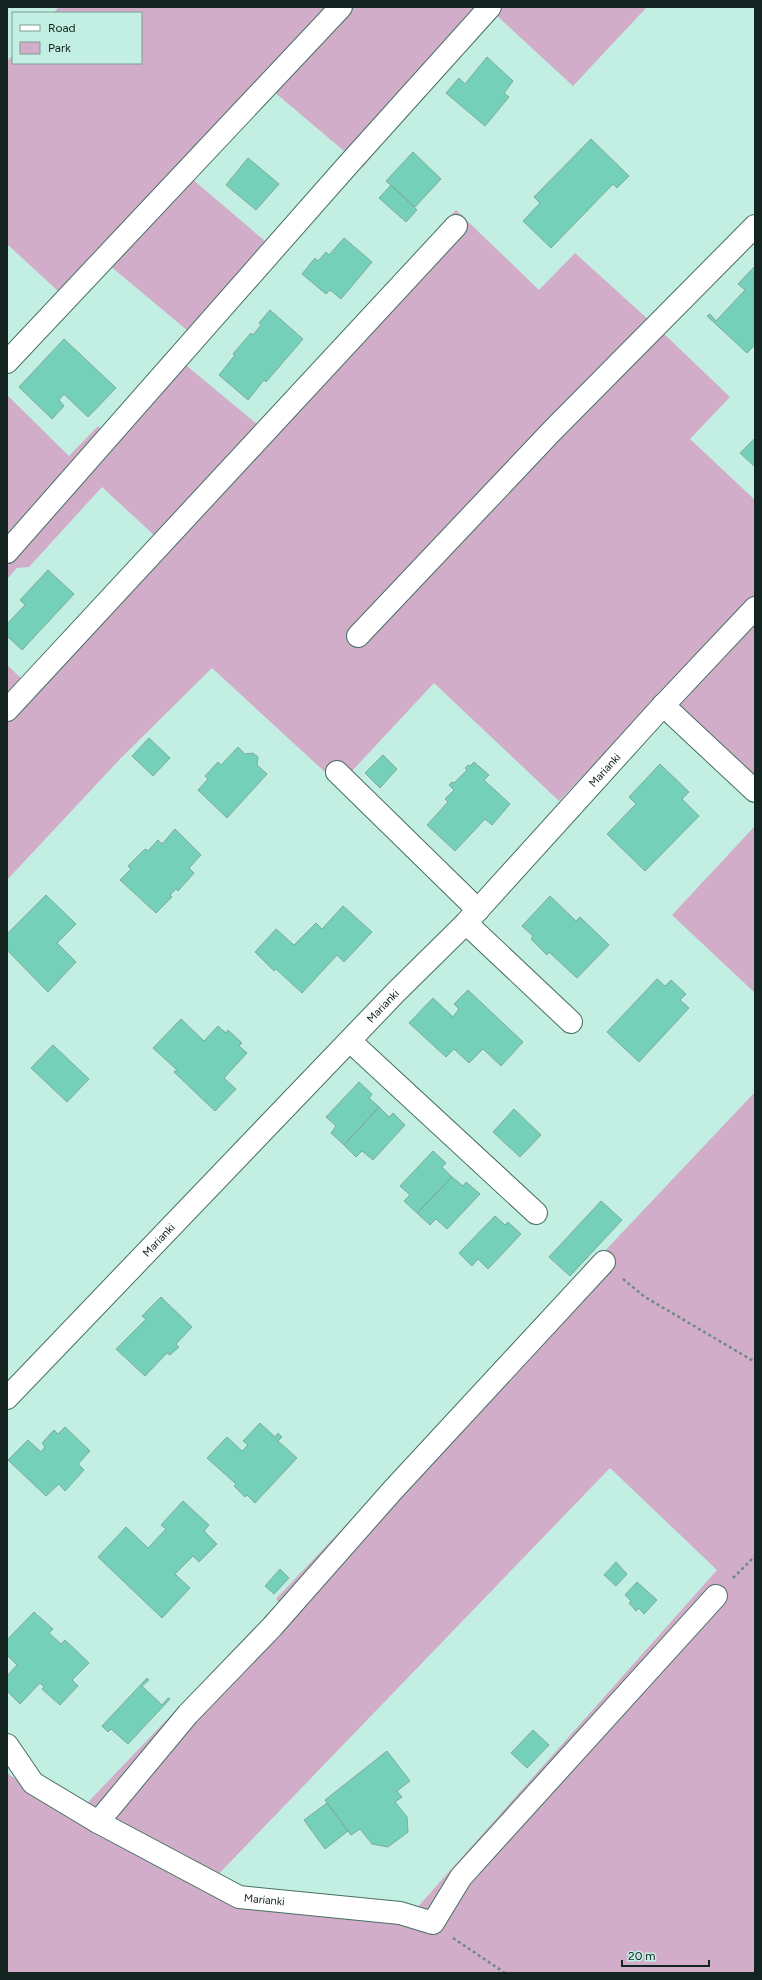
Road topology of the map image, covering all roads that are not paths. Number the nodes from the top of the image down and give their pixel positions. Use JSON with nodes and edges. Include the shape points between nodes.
{"nodes":[{"id":1,"x":341,"y":7,"type":"edge"},
{"id":2,"x":490,"y":7,"type":"edge"},
{"id":3,"x":456,"y":226,"type":"dead end"},
{"id":4,"x":755,"y":226,"type":"edge"},
{"id":5,"x":7,"y":362,"type":"edge"},
{"id":6,"x":7,"y":552,"type":"edge"},
{"id":7,"x":755,"y":609,"type":"edge"},
{"id":8,"x":358,"y":636,"type":"dead end"},
{"id":9,"x":663,"y":705,"type":"junction"},
{"id":10,"x":7,"y":710,"type":"edge"},
{"id":11,"x":337,"y":772,"type":"dead end"},
{"id":12,"x":755,"y":791,"type":"edge"},
{"id":13,"x":472,"y":916,"type":"junction"},
{"id":14,"x":571,"y":1022,"type":"dead end"},
{"id":15,"x":350,"y":1041,"type":"junction"},
{"id":16,"x":536,"y":1213,"type":"dead end"},
{"id":17,"x":604,"y":1262,"type":"road end"},
{"id":18,"x":7,"y":1398,"type":"edge"},
{"id":19,"x":716,"y":1596,"type":"road end"},
{"id":20,"x":7,"y":1745,"type":"edge"},
{"id":21,"x":98,"y":1822,"type":"junction"}],
"edges":[{"from":1,"to":5,"type":"lane"},
{"from":2,"to":6,"type":"lane"},
{"from":3,"to":10,"type":"lane"},
{"from":4,"to":8,"type":"lane","via":[[552,431]]},
{"from":7,"to":9,"type":"lane","name":"Marianki"},
{"from":9,"to":12,"type":"lane"},
{"from":9,"to":13,"type":"lane","name":"Marianki"},
{"from":11,"to":13,"type":"lane"},
{"from":13,"to":14,"type":"lane"},
{"from":13,"to":15,"type":"lane","name":"Marianki"},
{"from":15,"to":16,"type":"lane"},
{"from":15,"to":18,"type":"lane","name":"Marianki"},
{"from":17,"to":21,"type":"lane","via":[[392,1491],[272,1627],[188,1714]]},
{"from":19,"to":21,"type":"lane","name":"Marianki","via":[[461,1877],[433,1924],[400,1913],[239,1897]]},
{"from":20,"to":21,"type":"lane","name":"Marianki","via":[[33,1783]]}]}
